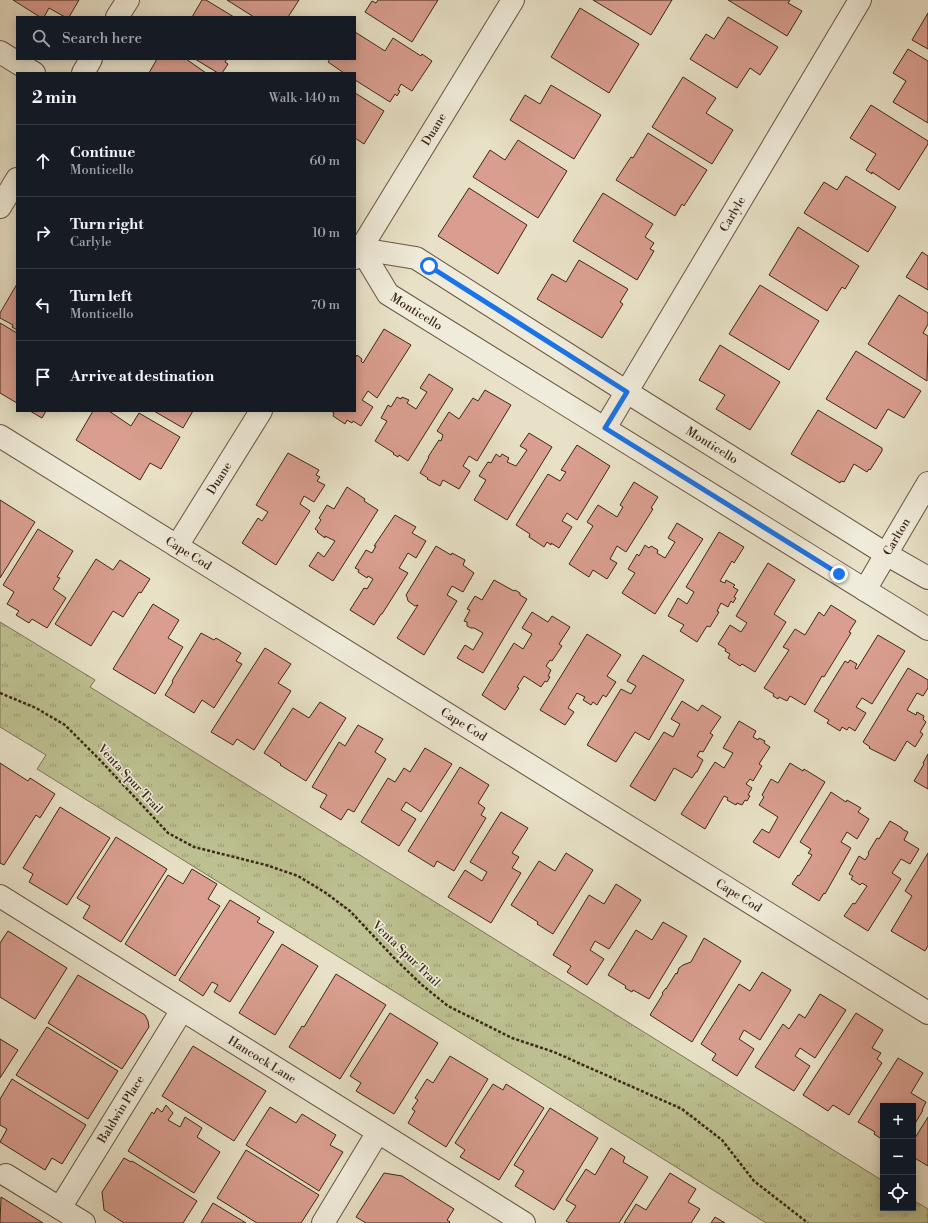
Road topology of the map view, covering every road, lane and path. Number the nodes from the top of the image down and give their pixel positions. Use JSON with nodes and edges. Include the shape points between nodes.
{"nodes":[{"id":1,"x":128,"y":0,"type":"edge"},
{"id":2,"x":512,"y":0,"type":"edge"},
{"id":3,"x":860,"y":0,"type":"edge"},
{"id":4,"x":118,"y":16,"type":"edge"},
{"id":5,"x":0,"y":52,"type":"edge"},
{"id":6,"x":90,"y":60,"type":"edge"},
{"id":7,"x":32,"y":72,"type":"edge"},
{"id":8,"x":83,"y":72,"type":"edge"},
{"id":9,"x":16,"y":181,"type":"edge"},
{"id":10,"x":0,"y":207,"type":"edge"},
{"id":11,"x":358,"y":253,"type":"edge"},
{"id":12,"x":627,"y":392,"type":"junction"},
{"id":13,"x":260,"y":412,"type":"edge"},
{"id":14,"x":605,"y":428,"type":"junction"},
{"id":15,"x":0,"y":436,"type":"edge"},
{"id":16,"x":928,"y":483,"type":"edge"},
{"id":17,"x":177,"y":546,"type":"junction"},
{"id":18,"x":886,"y":554,"type":"junction"},
{"id":19,"x":928,"y":578,"type":"edge"},
{"id":20,"x":865,"y":590,"type":"junction"},
{"id":21,"x":928,"y":628,"type":"edge"},
{"id":22,"x":0,"y":693,"type":"edge"},
{"id":23,"x":0,"y":896,"type":"edge"},
{"id":24,"x":182,"y":1010,"type":"junction"},
{"id":25,"x":928,"y":1013,"type":"edge"},
{"id":26,"x":378,"y":1132,"type":"junction"},
{"id":27,"x":6,"y":1175,"type":"dead end"},
{"id":28,"x":60,"y":1208,"type":"junction"},
{"id":29,"x":84,"y":1223,"type":"edge"},
{"id":30,"x":323,"y":1223,"type":"edge"},
{"id":31,"x":524,"y":1223,"type":"edge"},
{"id":32,"x":808,"y":1223,"type":"edge"}],
"edges":[{"from":1,"to":4,"type":"street"},
{"from":2,"to":11,"type":"street","name":"Duane"},
{"from":3,"to":12,"type":"street","name":"Carlyle"},
{"from":5,"to":7,"type":"street"},
{"from":6,"to":8,"type":"street"},
{"from":9,"to":10,"type":"street"},
{"from":11,"to":12,"type":"street","name":"Monticello","via":[[416,258]]},
{"from":11,"to":14,"type":"street","name":"Monticello","via":[[388,294]]},
{"from":12,"to":14,"type":"street","name":"Carlyle"},
{"from":12,"to":18,"type":"street","name":"Monticello"},
{"from":13,"to":17,"type":"street","name":"Duane"},
{"from":14,"to":20,"type":"street","name":"Monticello"},
{"from":15,"to":17,"type":"street","name":"Cape Cod"},
{"from":16,"to":18,"type":"street","name":"Carlton"},
{"from":17,"to":25,"type":"street","name":"Cape Cod"},
{"from":18,"to":19,"type":"street","name":"Monticello"},
{"from":18,"to":20,"type":"street","name":"Carlton"},
{"from":20,"to":21,"type":"street","name":"Monticello"},
{"from":22,"to":32,"type":"path","name":"Venta Spur Trail","via":[[36,708],[65,726],[168,833],[194,847],[266,865],[298,876],[326,893],[350,911],[397,961],[448,1006],[512,1038],[554,1052],[682,1109],[722,1140],[754,1181]]},
{"from":23,"to":24,"type":"street","name":"Hancock Lane"},
{"from":24,"to":26,"type":"street","name":"Hancock Lane"},
{"from":24,"to":28,"type":"street","name":"Baldwin Place"},
{"from":26,"to":30,"type":"street"},
{"from":26,"to":31,"type":"street","name":"Hancock Lane"},
{"from":27,"to":28,"type":"street"},
{"from":28,"to":29,"type":"street"}]}
